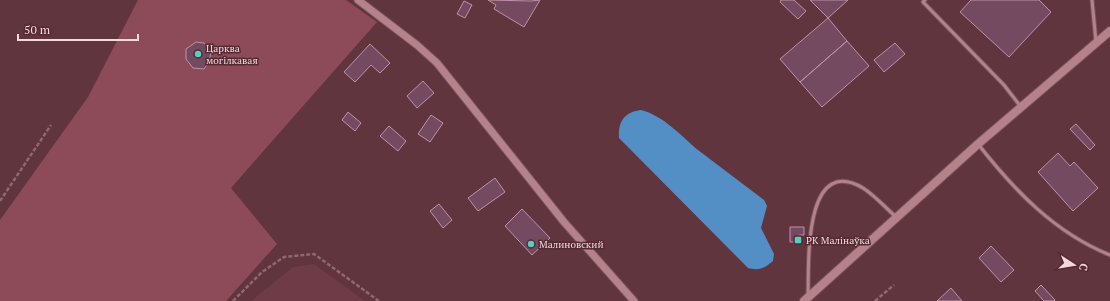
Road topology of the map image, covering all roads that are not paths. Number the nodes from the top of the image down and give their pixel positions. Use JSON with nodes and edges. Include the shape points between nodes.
{"nodes":[{"id":1,"x":358,"y":0,"type":"edge"},
{"id":2,"x":925,"y":0,"type":"edge"},
{"id":3,"x":1092,"y":0,"type":"edge"},
{"id":4,"x":1110,"y":31,"type":"edge"},
{"id":5,"x":1096,"y":43,"type":"junction"},
{"id":6,"x":1021,"y":107,"type":"junction"},
{"id":7,"x":978,"y":144,"type":"junction"},
{"id":8,"x":896,"y":218,"type":"junction"},
{"id":9,"x":1110,"y":255,"type":"edge"},
{"id":10,"x":806,"y":299,"type":"edge"},
{"id":11,"x":634,"y":301,"type":"edge"}],
"edges":[{"from":1,"to":11,"type":"street","via":[[418,45],[437,63],[564,222]]},
{"from":2,"to":6,"type":"lane","via":[[923,2],[1004,85]]},
{"from":3,"to":5,"type":"lane"},
{"from":4,"to":5,"type":"main road"},
{"from":5,"to":6,"type":"main road"},
{"from":6,"to":7,"type":"main road"},
{"from":7,"to":8,"type":"main road"},
{"from":7,"to":9,"type":"lane","via":[[1006,180],[1045,216],[1078,240]]},
{"from":8,"to":10,"type":"main road"},
{"from":8,"to":10,"type":"lane","via":[[863,188],[847,182],[832,183],[821,193],[814,210]]}]}
